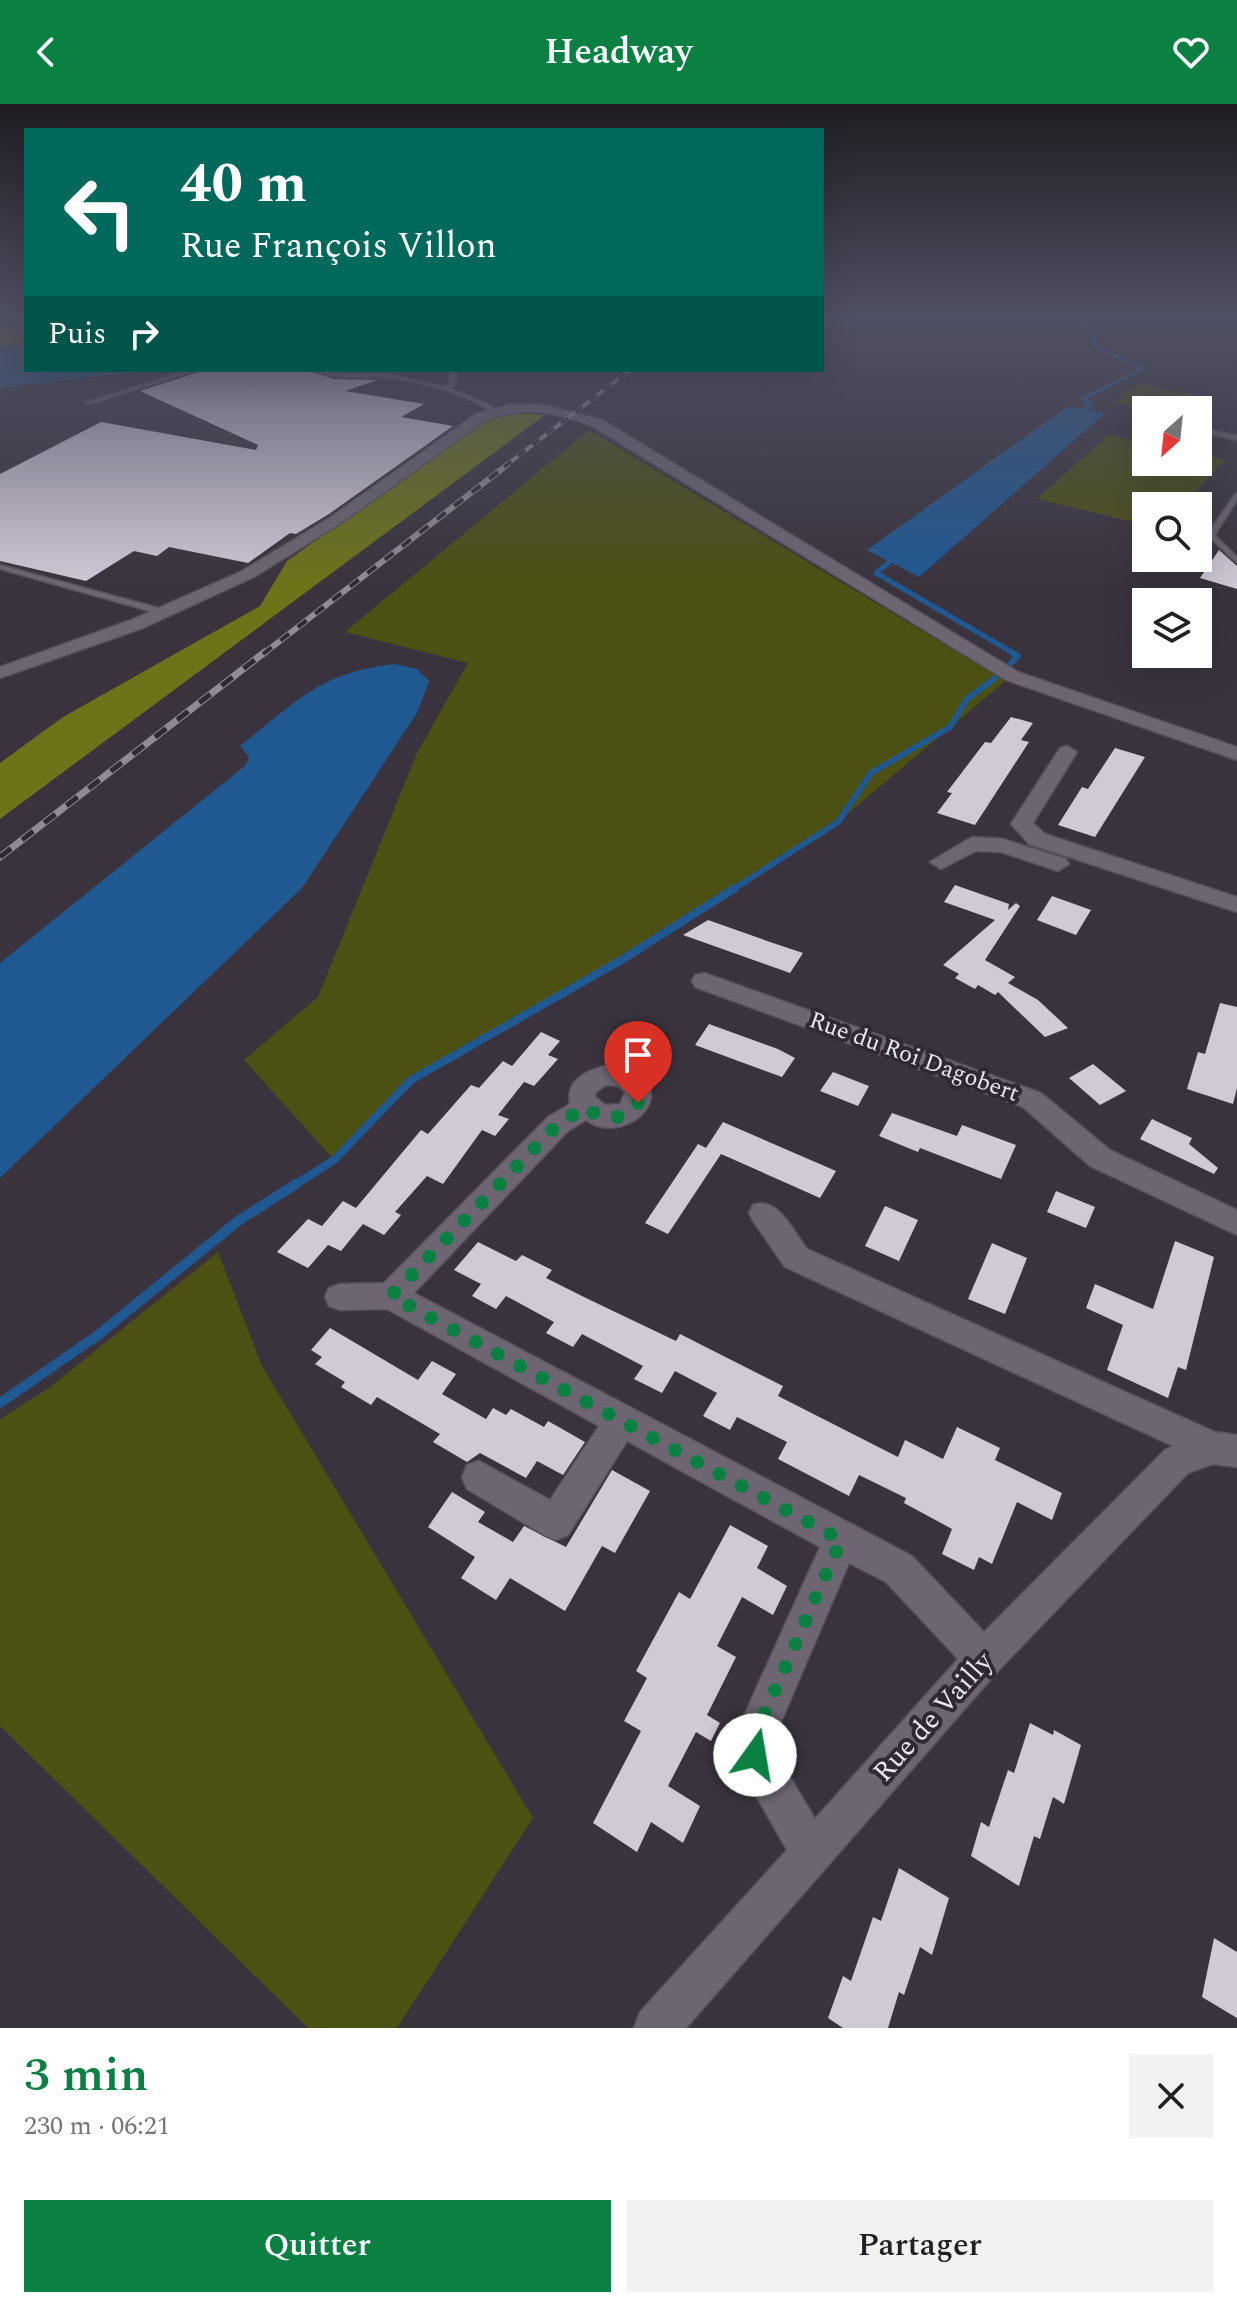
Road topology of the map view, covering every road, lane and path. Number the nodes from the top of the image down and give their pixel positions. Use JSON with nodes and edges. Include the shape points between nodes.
{"nodes":[{"id":1,"x":486,"y":408,"type":"edge"},
{"id":2,"x":494,"y":411,"type":"junction"},
{"id":3,"x":1212,"y":433,"type":"edge"},
{"id":4,"x":1237,"y":438,"type":"edge"},
{"id":5,"x":1237,"y":495,"type":"edge"},
{"id":6,"x":1237,"y":561,"type":"edge"},
{"id":7,"x":0,"y":567,"type":"edge"},
{"id":8,"x":163,"y":612,"type":"junction"},
{"id":9,"x":0,"y":673,"type":"edge"},
{"id":10,"x":1067,"y":752,"type":"dead end"},
{"id":11,"x":1237,"y":754,"type":"edge"},
{"id":12,"x":941,"y":862,"type":"dead end"},
{"id":13,"x":1237,"y":905,"type":"edge"},
{"id":14,"x":1237,"y":922,"type":"edge"},
{"id":15,"x":704,"y":981,"type":"dead end"},
{"id":16,"x":586,"y":1107,"type":"dead end"},
{"id":17,"x":763,"y":1213,"type":"dead end"},
{"id":18,"x":1237,"y":1223,"type":"edge"},
{"id":19,"x":391,"y":1296,"type":"junction"},
{"id":20,"x":340,"y":1297,"type":"dead end"},
{"id":21,"x":621,"y":1421,"type":"junction"},
{"id":22,"x":1225,"y":1449,"type":"edge"},
{"id":23,"x":479,"y":1477,"type":"dead end"},
{"id":24,"x":841,"y":1540,"type":"junction"},
{"id":25,"x":984,"y":1659,"type":"junction"},
{"id":26,"x":812,"y":1854,"type":"junction"},
{"id":27,"x":656,"y":2028,"type":"edge"}],
"edges":[{"from":1,"to":2,"type":"lane"},
{"from":2,"to":8,"type":"street","via":[[300,543],[248,574]]},
{"from":2,"to":11,"type":"street","via":[[558,411],[597,423],[1012,676]]},
{"from":3,"to":4,"type":"lane"},
{"from":5,"to":6,"type":"lane","via":[[1211,535]]},
{"from":7,"to":8,"type":"lane"},
{"from":8,"to":9,"type":"street"},
{"from":10,"to":13,"type":"street","via":[[1022,824],[1037,839]]},
{"from":12,"to":14,"type":"street","via":[[972,844],[1003,846]]},
{"from":15,"to":18,"type":"street","name":"Rue du Roi Dagobert","via":[[1032,1100],[1100,1158]]},
{"from":16,"to":19,"type":"street","via":[[558,1124]]},
{"from":17,"to":22,"type":"street","via":[[796,1258]]},
{"from":19,"to":20,"type":"street"},
{"from":19,"to":21,"type":"street"},
{"from":21,"to":23,"type":"street","via":[[556,1523]]},
{"from":21,"to":24,"type":"street"},
{"from":22,"to":25,"type":"street","name":"Rue de Vailly","via":[[1177,1461]]},
{"from":24,"to":25,"type":"street","via":[[899,1569]]},
{"from":24,"to":26,"type":"street","via":[[754,1738],[755,1755]]},
{"from":25,"to":26,"type":"street","name":"Rue de Vailly"},
{"from":26,"to":27,"type":"street","name":"Rue de Vailly"}]}
